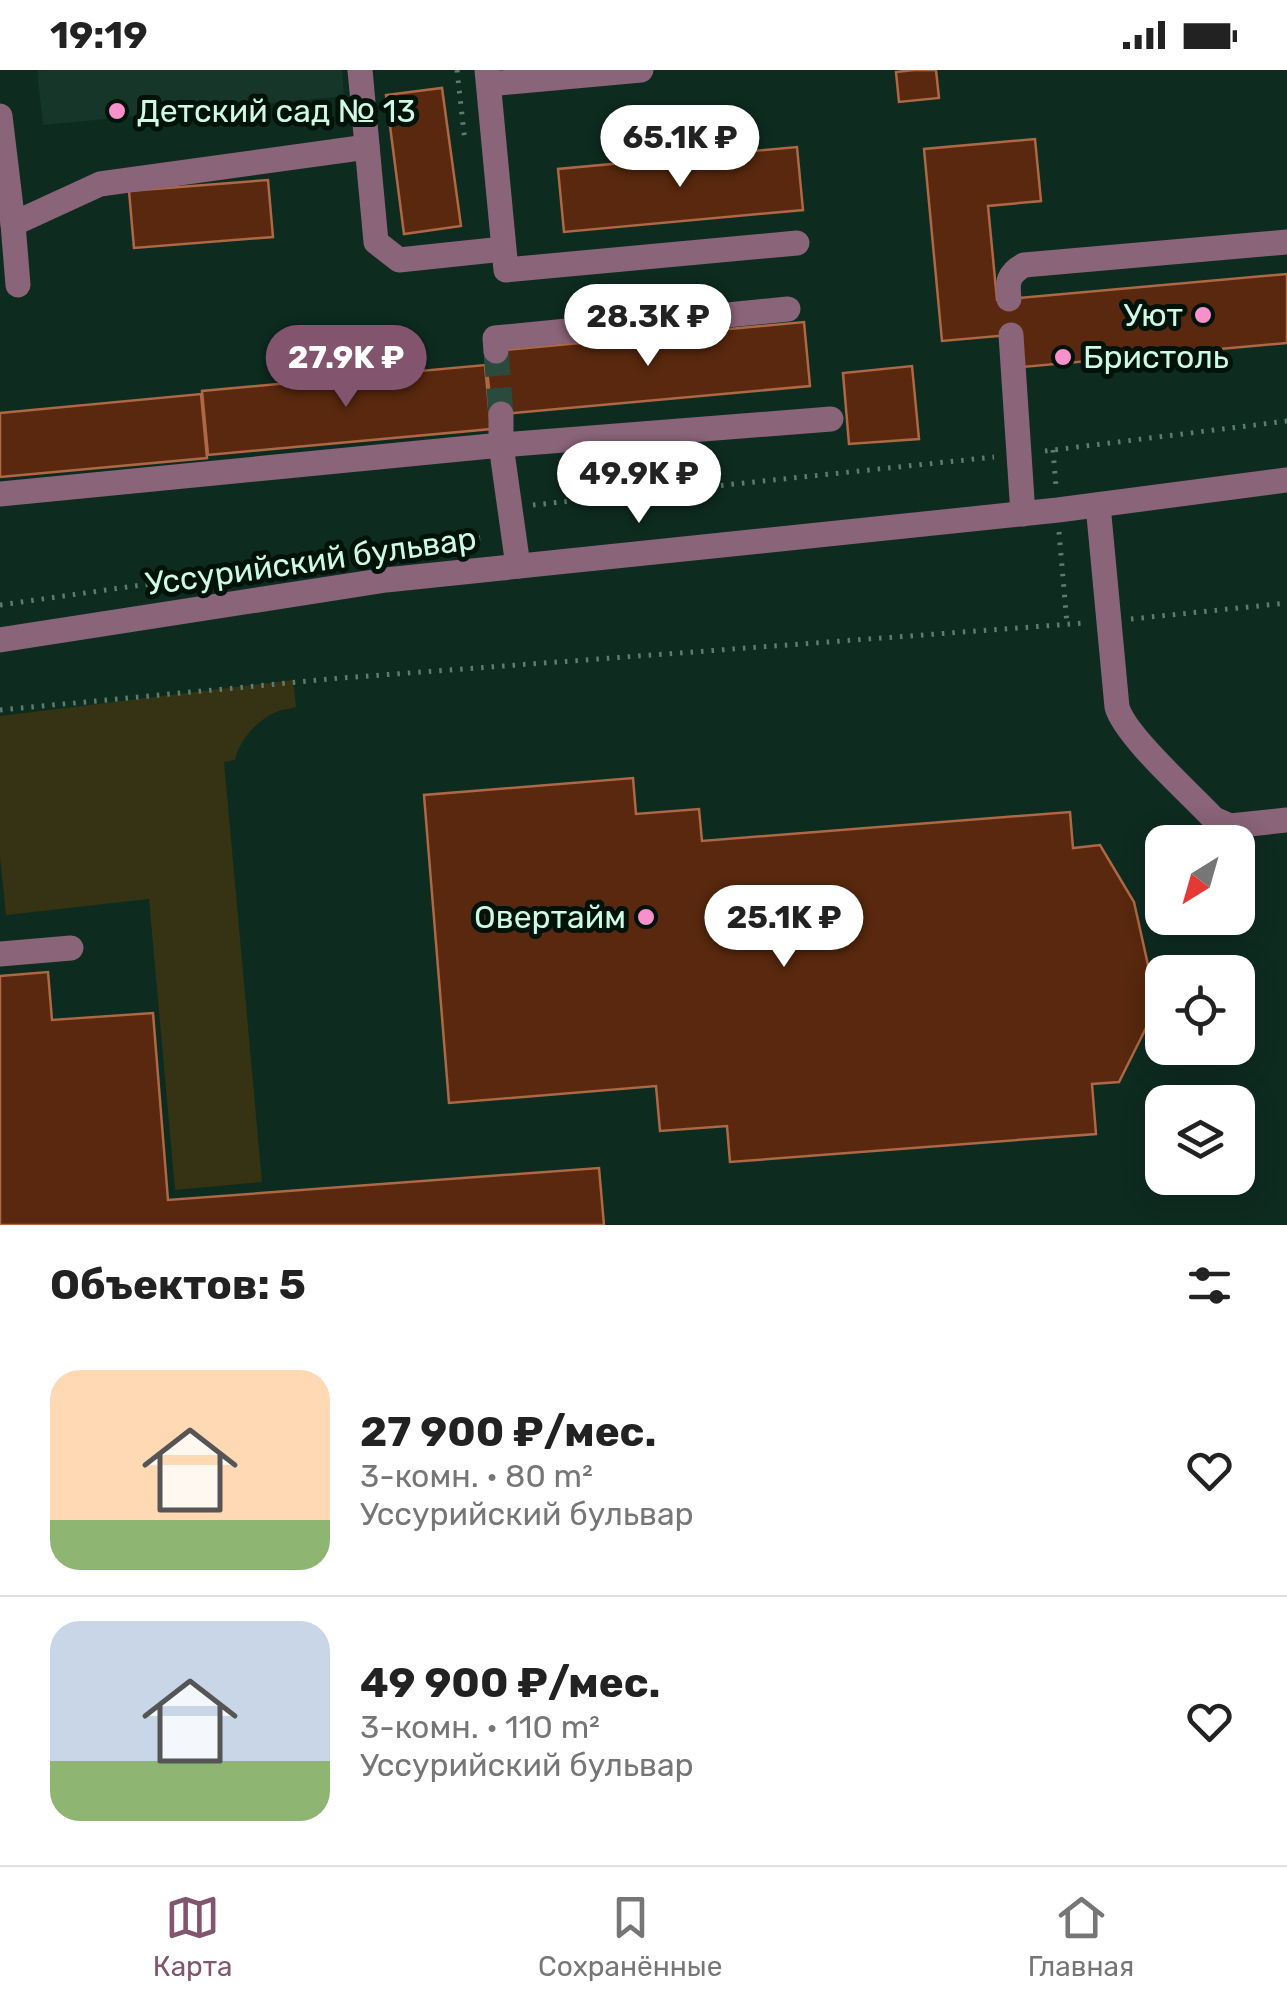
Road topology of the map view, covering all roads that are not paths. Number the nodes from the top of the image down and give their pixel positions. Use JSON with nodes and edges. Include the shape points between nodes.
{"nodes":[{"id":1,"x":360,"y":70,"type":"edge"},
{"id":2,"x":640,"y":70,"type":"edge"},
{"id":3,"x":488,"y":77,"type":"edge"},
{"id":4,"x":0,"y":116,"type":"edge"},
{"id":5,"x":367,"y":147,"type":"junction"},
{"id":6,"x":12,"y":224,"type":"junction"},
{"id":7,"x":1287,"y":242,"type":"edge"},
{"id":8,"x":797,"y":244,"type":"dead end"},
{"id":9,"x":504,"y":259,"type":"junction"},
{"id":10,"x":18,"y":285,"type":"dead end"},
{"id":11,"x":1009,"y":299,"type":"dead end"},
{"id":12,"x":788,"y":309,"type":"dead end"},
{"id":13,"x":1011,"y":335,"type":"dead end"},
{"id":14,"x":496,"y":351,"type":"dead end"},
{"id":15,"x":501,"y":414,"type":"tunnel mouth"},
{"id":16,"x":832,"y":419,"type":"dead end"},
{"id":17,"x":501,"y":445,"type":"junction"},
{"id":18,"x":1287,"y":480,"type":"edge"},
{"id":19,"x":0,"y":494,"type":"edge"},
{"id":20,"x":1098,"y":505,"type":"junction"},
{"id":21,"x":1023,"y":514,"type":"junction"},
{"id":22,"x":518,"y":566,"type":"junction"},
{"id":23,"x":0,"y":640,"type":"edge"},
{"id":24,"x":1287,"y":820,"type":"edge"},
{"id":25,"x":72,"y":948,"type":"dead end"},
{"id":26,"x":0,"y":954,"type":"edge"}],
"edges":[{"from":1,"to":5,"type":"street"},
{"from":2,"to":3,"type":"street"},
{"from":3,"to":9,"type":"street"},
{"from":4,"to":6,"type":"street"},
{"from":5,"to":6,"type":"street","via":[[100,184]]},
{"from":5,"to":9,"type":"street","via":[[376,242],[399,260]]},
{"from":6,"to":10,"type":"street"},
{"from":7,"to":11,"type":"street","via":[[1024,265],[1010,274]]},
{"from":8,"to":9,"type":"street"},
{"from":12,"to":14,"type":"street","via":[[495,338]]},
{"from":13,"to":21,"type":"street"},
{"from":15,"to":17,"type":"street"},
{"from":16,"to":17,"type":"street"},
{"from":17,"to":19,"type":"street"},
{"from":17,"to":22,"type":"street"},
{"from":18,"to":20,"type":"street","name":"Уссурийский бульвар"},
{"from":20,"to":21,"type":"street","name":"Уссурийский бульвар"},
{"from":20,"to":24,"type":"street","via":[[1119,715],[1214,819],[1230,826]]},
{"from":21,"to":22,"type":"street","name":"Уссурийский бульвар"},
{"from":22,"to":23,"type":"street","name":"Уссурийский бульвар","via":[[330,587]]},
{"from":25,"to":26,"type":"street"}]}
